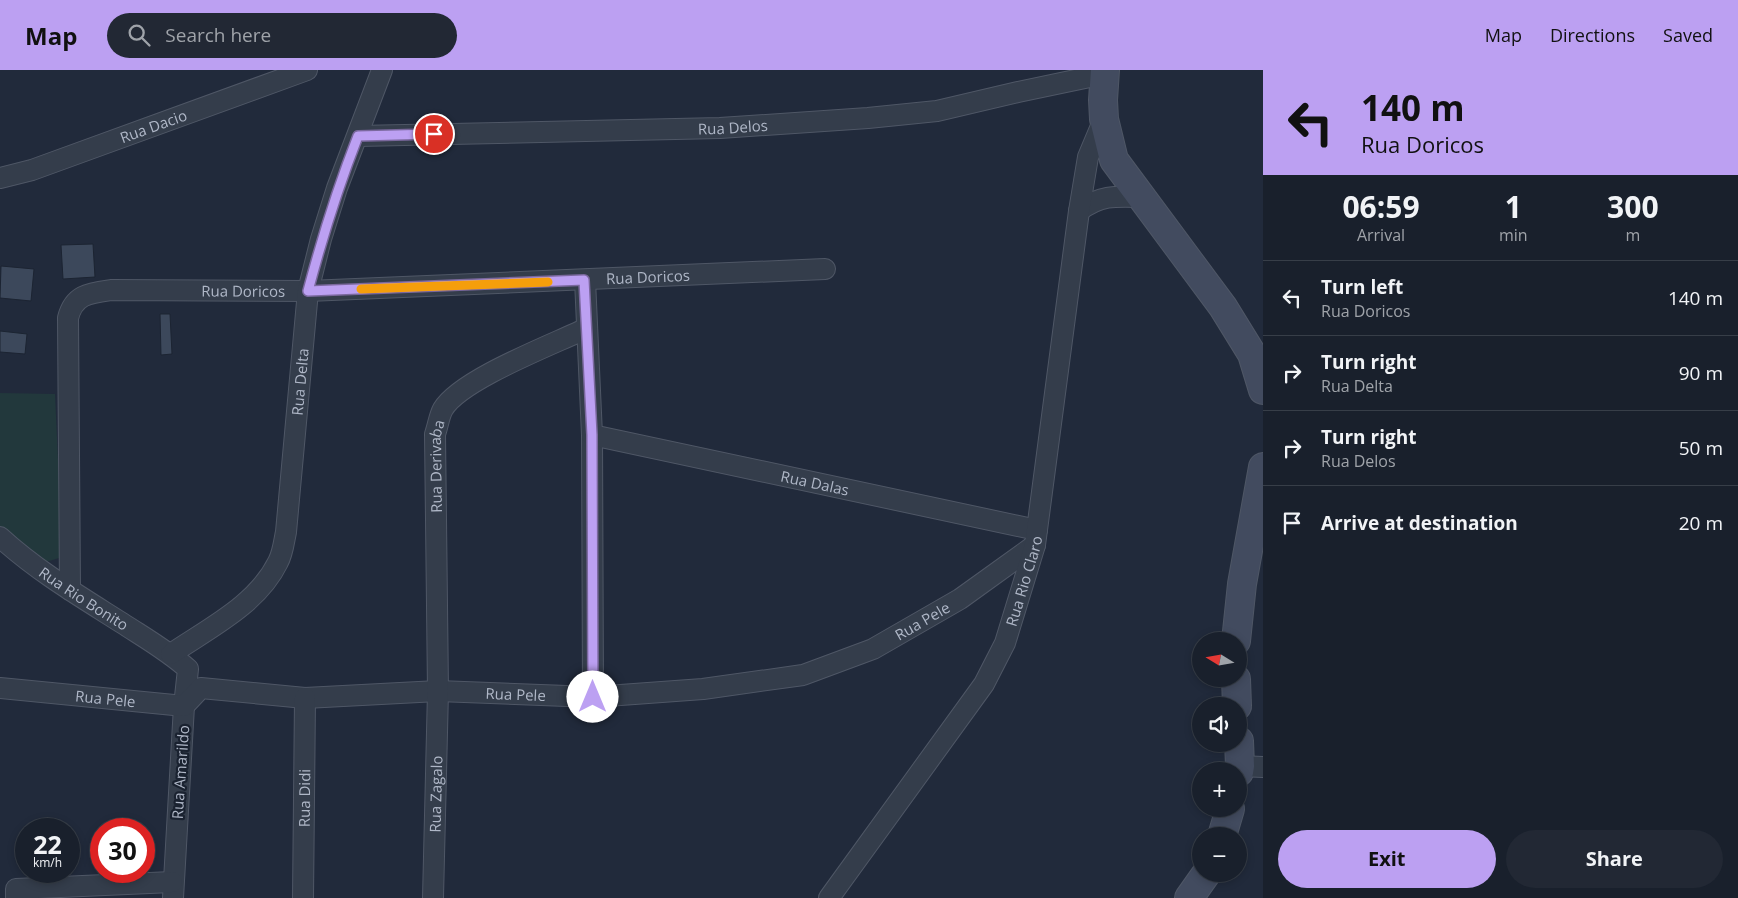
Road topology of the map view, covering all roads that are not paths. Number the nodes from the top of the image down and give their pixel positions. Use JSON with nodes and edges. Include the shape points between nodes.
{"nodes":[{"id":1,"x":307,"y":70,"type":"edge"},
{"id":2,"x":382,"y":70,"type":"edge"},
{"id":3,"x":1104,"y":72,"type":"edge"},
{"id":4,"x":1104,"y":120,"type":"junction"},
{"id":5,"x":358,"y":136,"type":"junction"},
{"id":6,"x":0,"y":178,"type":"edge"},
{"id":7,"x":1141,"y":197,"type":"junction"},
{"id":8,"x":1078,"y":211,"type":"junction"},
{"id":9,"x":825,"y":269,"type":"dead end"},
{"id":10,"x":584,"y":280,"type":"junction"},
{"id":11,"x":308,"y":291,"type":"junction"},
{"id":12,"x":587,"y":328,"type":"junction"},
{"id":13,"x":1263,"y":390,"type":"edge"},
{"id":14,"x":592,"y":435,"type":"junction"},
{"id":15,"x":1263,"y":467,"type":"edge"},
{"id":16,"x":0,"y":538,"type":"edge"},
{"id":17,"x":1036,"y":538,"type":"junction"},
{"id":18,"x":70,"y":590,"type":"junction"},
{"id":19,"x":1237,"y":632,"type":"edge"},
{"id":20,"x":171,"y":654,"type":"junction"},
{"id":21,"x":0,"y":688,"type":"edge"},
{"id":22,"x":438,"y":691,"type":"junction"},
{"id":23,"x":593,"y":697,"type":"junction"},
{"id":24,"x":305,"y":698,"type":"junction"},
{"id":25,"x":184,"y":706,"type":"junction"},
{"id":26,"x":1200,"y":882,"type":"edge"},
{"id":27,"x":172,"y":890,"type":"edge"},
{"id":28,"x":16,"y":893,"type":"edge"},
{"id":29,"x":303,"y":898,"type":"edge"},
{"id":30,"x":433,"y":898,"type":"edge"},
{"id":31,"x":829,"y":898,"type":"edge"},
{"id":32,"x":1189,"y":898,"type":"edge"}],
"edges":[{"from":1,"to":6,"type":"street","name":"Rua Dacio","via":[[32,170]]},
{"from":2,"to":5,"type":"street","name":"Rua Delta"},
{"from":3,"to":4,"type":"main road"},
{"from":3,"to":5,"type":"street","name":"Rua Delos","via":[[937,112],[868,118],[720,128]]},
{"from":4,"to":7,"type":"main road","via":[[1114,160]]},
{"from":4,"to":8,"type":"street","name":"Rua Rio Claro","via":[[1088,157]]},
{"from":5,"to":11,"type":"street","name":"Rua Delta","via":[[335,197]]},
{"from":7,"to":8,"type":"street","via":[[1101,198]]},
{"from":7,"to":13,"type":"main road","via":[[1223,307],[1252,354]]},
{"from":8,"to":17,"type":"street","name":"Rua Rio Claro"},
{"from":9,"to":10,"type":"street","name":"Rua Doricos"},
{"from":10,"to":11,"type":"street","name":"Rua Doricos"},
{"from":10,"to":12,"type":"street"},
{"from":11,"to":18,"type":"street","name":"Rua Doricos","via":[[112,290],[92,293],[71,307],[68,318]]},
{"from":11,"to":20,"type":"street","name":"Rua Delta","via":[[286,532],[279,560],[265,584],[240,608]]},
{"from":12,"to":14,"type":"street"},
{"from":12,"to":22,"type":"street","name":"Rua Derivaba","via":[[486,375],[457,394],[444,409],[435,434]]},
{"from":14,"to":17,"type":"street","name":"Rua Dalas"},
{"from":14,"to":23,"type":"street"},
{"from":15,"to":19,"type":"main road"},
{"from":16,"to":18,"type":"street","name":"Rua Rio Bonito"},
{"from":17,"to":23,"type":"street","name":"Rua Pele","via":[[960,599],[874,649],[803,675],[702,689]]},
{"from":17,"to":31,"type":"street","name":"Rua Rio Claro","via":[[1005,642],[984,684]]},
{"from":18,"to":20,"type":"street","name":"Rua Rio Bonito"},
{"from":20,"to":25,"type":"street","name":"Rua Amarildo","via":[[188,669]]},
{"from":21,"to":25,"type":"street","name":"Rua Pele"},
{"from":22,"to":23,"type":"street","name":"Rua Pele"},
{"from":22,"to":24,"type":"street","name":"Rua Pele"},
{"from":22,"to":30,"type":"street","name":"Rua Zagalo"},
{"from":24,"to":25,"type":"street","name":"Rua Pele","via":[[202,688]]},
{"from":24,"to":29,"type":"street","name":"Rua Didi"},
{"from":25,"to":27,"type":"street","name":"Rua Amarildo"},
{"from":26,"to":32,"type":"main road"},
{"from":27,"to":28,"type":"street"}]}
